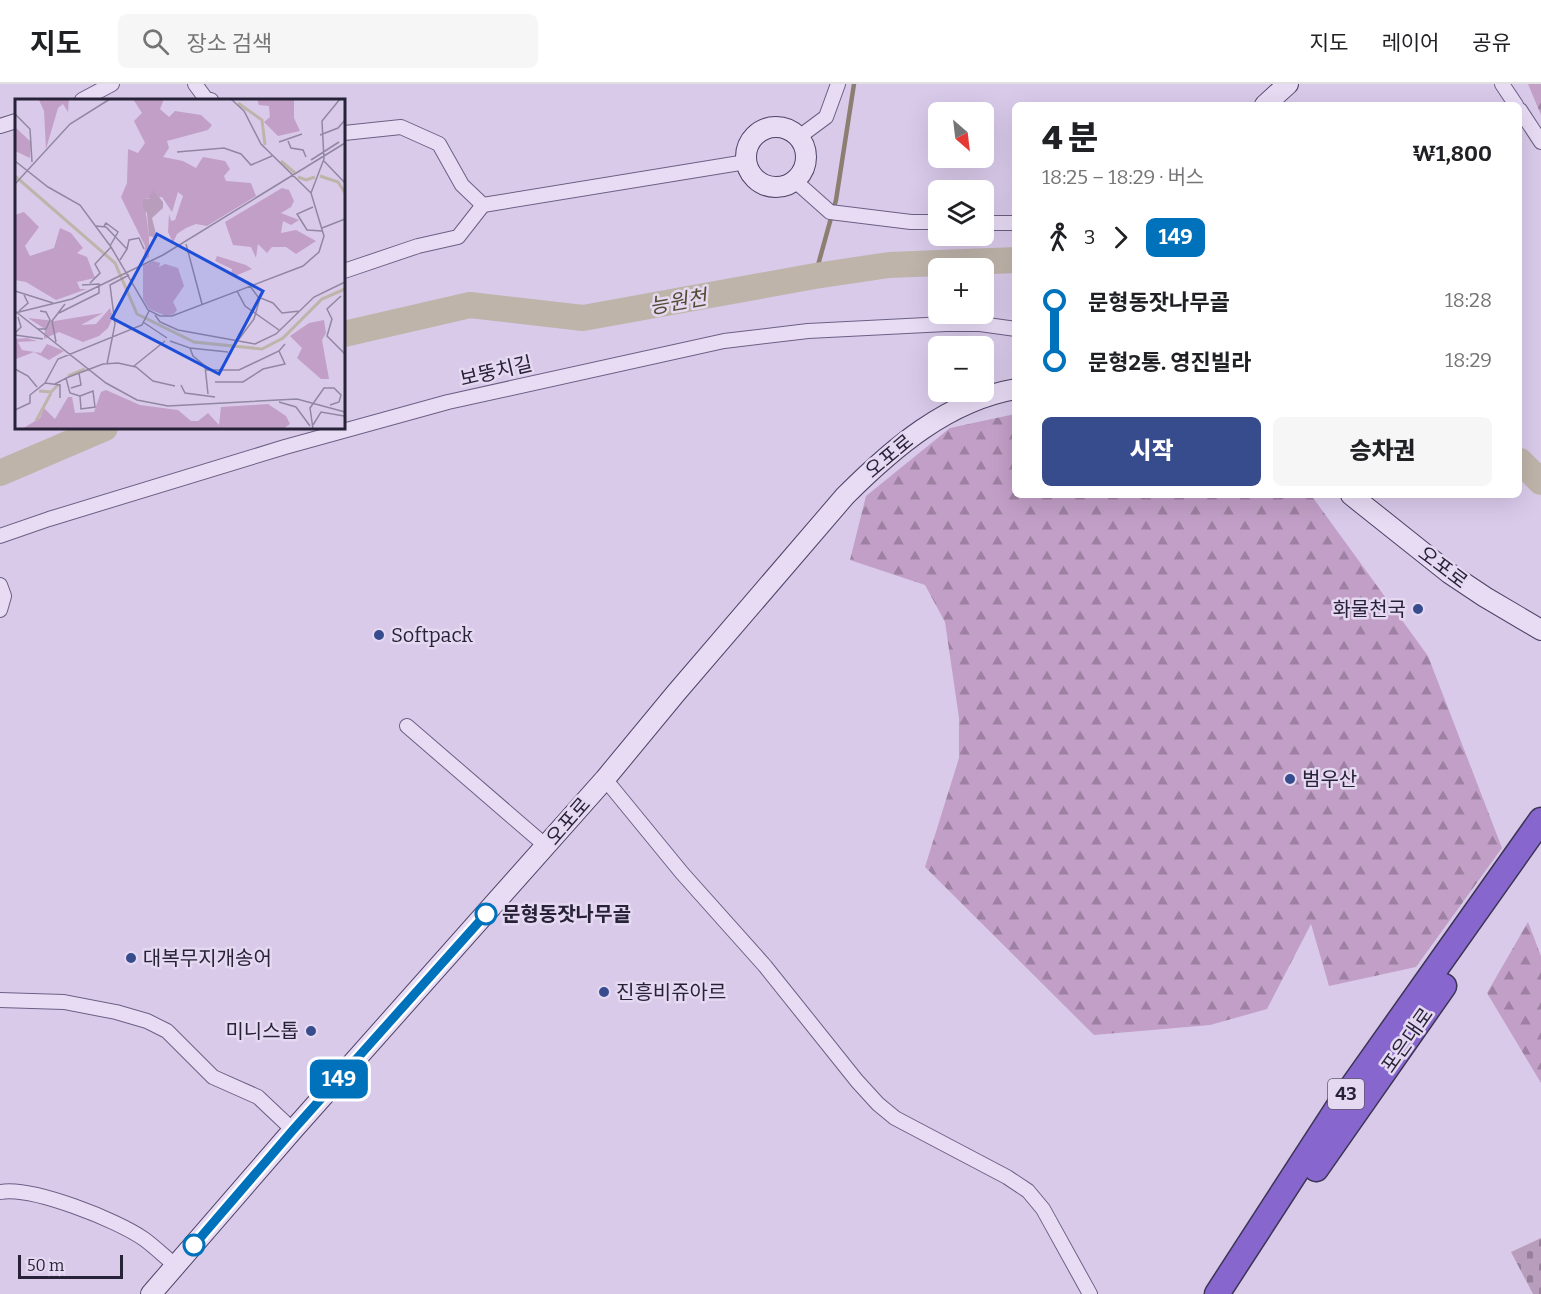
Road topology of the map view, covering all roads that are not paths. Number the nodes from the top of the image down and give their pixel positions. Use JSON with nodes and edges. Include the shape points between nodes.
{"nodes":[{"id":1,"x":112,"y":84,"type":"edge"},
{"id":2,"x":195,"y":84,"type":"edge"},
{"id":3,"x":838,"y":84,"type":"edge"},
{"id":4,"x":1288,"y":84,"type":"edge"},
{"id":5,"x":1502,"y":84,"type":"edge"},
{"id":6,"x":84,"y":99,"type":"edge"},
{"id":7,"x":206,"y":99,"type":"edge"},
{"id":8,"x":1268,"y":102,"type":"edge"},
{"id":9,"x":1514,"y":102,"type":"edge"},
{"id":10,"x":1522,"y":113,"type":"edge"},
{"id":11,"x":15,"y":121,"type":"edge"},
{"id":12,"x":0,"y":126,"type":"edge"},
{"id":13,"x":345,"y":133,"type":"edge"},
{"id":14,"x":799,"y":137,"type":"junction"},
{"id":15,"x":1541,"y":142,"type":"edge"},
{"id":16,"x":746,"y":162,"type":"junction"},
{"id":17,"x":794,"y":180,"type":"junction"},
{"id":18,"x":483,"y":206,"type":"junction"},
{"id":19,"x":928,"y":222,"type":"edge"},
{"id":20,"x":994,"y":223,"type":"edge"},
{"id":21,"x":1012,"y":223,"type":"edge"},
{"id":22,"x":345,"y":271,"type":"edge"},
{"id":23,"x":1012,"y":328,"type":"edge"},
{"id":24,"x":1012,"y":390,"type":"edge"},
{"id":25,"x":1355,"y":498,"type":"edge"},
{"id":26,"x":0,"y":536,"type":"edge"},
{"id":27,"x":0,"y":585,"type":"edge"},
{"id":28,"x":0,"y":610,"type":"edge"},
{"id":29,"x":1541,"y":630,"type":"edge"},
{"id":30,"x":407,"y":726,"type":"dead end"},
{"id":31,"x":605,"y":779,"type":"junction"},
{"id":32,"x":1541,"y":820,"type":"edge"},
{"id":33,"x":546,"y":846,"type":"junction"},
{"id":34,"x":1541,"y":847,"type":"edge"},
{"id":35,"x":1491,"y":906,"type":"junction"},
{"id":36,"x":0,"y":1000,"type":"edge"},
{"id":37,"x":293,"y":1130,"type":"junction"},
{"id":38,"x":0,"y":1192,"type":"edge"},
{"id":39,"x":176,"y":1266,"type":"junction"},
{"id":40,"x":151,"y":1294,"type":"edge"},
{"id":41,"x":1090,"y":1294,"type":"edge"},
{"id":42,"x":1217,"y":1294,"type":"edge"},
{"id":43,"x":1235,"y":1294,"type":"edge"}],
"edges":[{"from":1,"to":6,"type":"street"},
{"from":2,"to":7,"type":"street"},
{"from":3,"to":14,"type":"street","via":[[826,117]]},
{"from":4,"to":8,"type":"street"},
{"from":5,"to":9,"type":"street"},
{"from":10,"to":15,"type":"street"},
{"from":11,"to":12,"type":"street"},
{"from":13,"to":18,"type":"street","via":[[401,127],[439,144],[462,185]]},
{"from":14,"to":16,"type":"street","via":[[782,128],[763,130],[749,143]]},
{"from":14,"to":17,"type":"street","via":[[806,164]]},
{"from":16,"to":17,"type":"street","via":[[755,179],[764,185],[774,188]]},
{"from":16,"to":18,"type":"street"},
{"from":17,"to":19,"type":"street","via":[[830,212]]},
{"from":18,"to":22,"type":"street","via":[[458,237]]},
{"from":20,"to":21,"type":"street"},
{"from":23,"to":26,"type":"street","name":"보뚱치길","via":[[946,324],[808,331],[724,341],[448,402]]},
{"from":24,"to":31,"type":"street","name":"오포로","via":[[941,416],[874,466]]},
{"from":25,"to":29,"type":"street","name":"오포로","via":[[1449,573]]},
{"from":27,"to":28,"type":"street","via":[[4,596]]},
{"from":30,"to":33,"type":"street"},
{"from":31,"to":33,"type":"street","name":"오포로"},
{"from":31,"to":41,"type":"street","via":[[878,1104],[895,1118],[1028,1191],[1043,1209]]},
{"from":32,"to":35,"type":"highway","number":"43"},
{"from":33,"to":37,"type":"street","name":"오포로"},
{"from":34,"to":35,"type":"highway","name":"포은대로","number":"43"},
{"from":35,"to":42,"type":"highway","name":"포은대로","number":"43","via":[[1342,1101]]},
{"from":35,"to":43,"type":"highway","name":"포은대로","number":"43","via":[[1268,1236]]},
{"from":36,"to":37,"type":"street","via":[[64,1002],[147,1021],[167,1031],[213,1077],[258,1097]]},
{"from":37,"to":39,"type":"street","name":"오포로"},
{"from":38,"to":39,"type":"street","via":[[25,1193],[60,1202],[121,1225],[145,1239]]},
{"from":39,"to":40,"type":"street","name":"오포로"}]}
